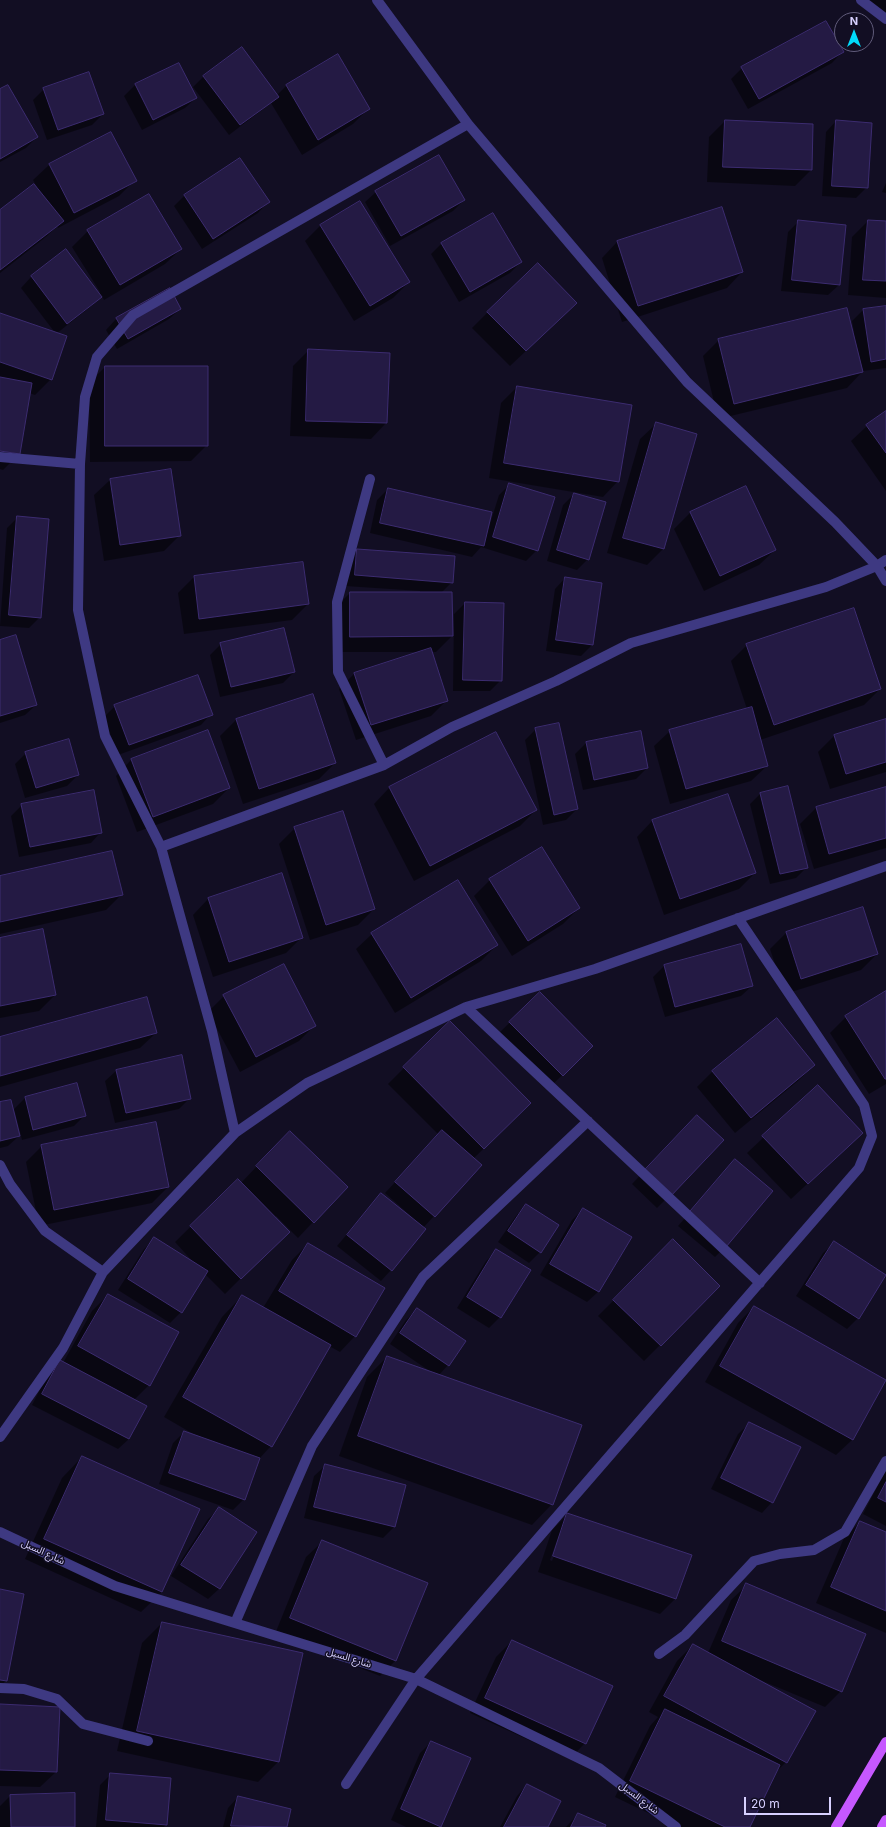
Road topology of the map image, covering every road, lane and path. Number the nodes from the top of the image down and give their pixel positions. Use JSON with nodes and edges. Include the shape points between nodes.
{"nodes":[{"id":1,"x":377,"y":0,"type":"edge"},
{"id":2,"x":861,"y":0,"type":"edge"},
{"id":3,"x":886,"y":19,"type":"edge"},
{"id":4,"x":468,"y":124,"type":"junction"},
{"id":5,"x":0,"y":457,"type":"edge"},
{"id":6,"x":80,"y":464,"type":"junction"},
{"id":7,"x":370,"y":479,"type":"dead end"},
{"id":8,"x":886,"y":560,"type":"edge"},
{"id":9,"x":877,"y":566,"type":"junction"},
{"id":10,"x":886,"y":580,"type":"edge"},
{"id":11,"x":384,"y":765,"type":"junction"},
{"id":12,"x":161,"y":847,"type":"junction"},
{"id":13,"x":886,"y":866,"type":"edge"},
{"id":14,"x":738,"y":918,"type":"junction"},
{"id":15,"x":466,"y":1007,"type":"junction"},
{"id":16,"x":588,"y":1121,"type":"junction"},
{"id":17,"x":235,"y":1133,"type":"junction"},
{"id":18,"x":0,"y":1165,"type":"edge"},
{"id":19,"x":103,"y":1272,"type":"junction"},
{"id":20,"x":760,"y":1283,"type":"junction"},
{"id":21,"x":0,"y":1437,"type":"edge"},
{"id":22,"x":886,"y":1461,"type":"edge"},
{"id":23,"x":0,"y":1532,"type":"edge"},
{"id":24,"x":235,"y":1623,"type":"junction"},
{"id":25,"x":659,"y":1654,"type":"dead end"},
{"id":26,"x":416,"y":1679,"type":"junction"},
{"id":27,"x":0,"y":1688,"type":"edge"},
{"id":28,"x":148,"y":1741,"type":"dead end"},
{"id":29,"x":886,"y":1742,"type":"edge"},
{"id":30,"x":346,"y":1784,"type":"dead end"},
{"id":31,"x":886,"y":1820,"type":"edge"},
{"id":32,"x":676,"y":1827,"type":"edge"},
{"id":33,"x":836,"y":1827,"type":"edge"},
{"id":34,"x":882,"y":1827,"type":"edge"}],
"edges":[{"from":1,"to":4,"type":"street"},
{"from":2,"to":3,"type":"street"},
{"from":4,"to":6,"type":"street","via":[[133,315],[97,357],[85,397]]},
{"from":4,"to":9,"type":"street","via":[[687,382],[835,522]]},
{"from":5,"to":6,"type":"street"},
{"from":6,"to":12,"type":"street","via":[[78,610],[105,736]]},
{"from":7,"to":11,"type":"street","via":[[337,602],[338,672]]},
{"from":8,"to":9,"type":"street"},
{"from":9,"to":10,"type":"street"},
{"from":9,"to":11,"type":"street","via":[[826,587],[631,643],[556,681],[452,727]]},
{"from":11,"to":12,"type":"street"},
{"from":12,"to":17,"type":"street","via":[[212,1030]]},
{"from":13,"to":14,"type":"street"},
{"from":14,"to":15,"type":"street","via":[[595,969]]},
{"from":14,"to":20,"type":"street","via":[[864,1104],[872,1136],[859,1168]]},
{"from":15,"to":16,"type":"street"},
{"from":15,"to":17,"type":"street","via":[[307,1083]]},
{"from":16,"to":20,"type":"street"},
{"from":16,"to":24,"type":"street","via":[[423,1277],[312,1446]]},
{"from":17,"to":19,"type":"street"},
{"from":18,"to":19,"type":"street","via":[[10,1184],[45,1231]]},
{"from":19,"to":21,"type":"street","via":[[63,1348]]},
{"from":20,"to":26,"type":"street"},
{"from":22,"to":25,"type":"street","via":[[845,1532],[814,1550],[780,1554],[754,1561],[685,1635]]},
{"from":23,"to":24,"type":"street","name":"شارع السبل","via":[[115,1586]]},
{"from":24,"to":26,"type":"street","name":"شارع السبل"},
{"from":26,"to":30,"type":"street"},
{"from":26,"to":32,"type":"street","name":"شارع السبل","via":[[599,1768]]},
{"from":27,"to":28,"type":"street","via":[[24,1689],[57,1699],[83,1724]]},
{"from":29,"to":33,"type":"main road"},
{"from":31,"to":34,"type":"main road"}]}
